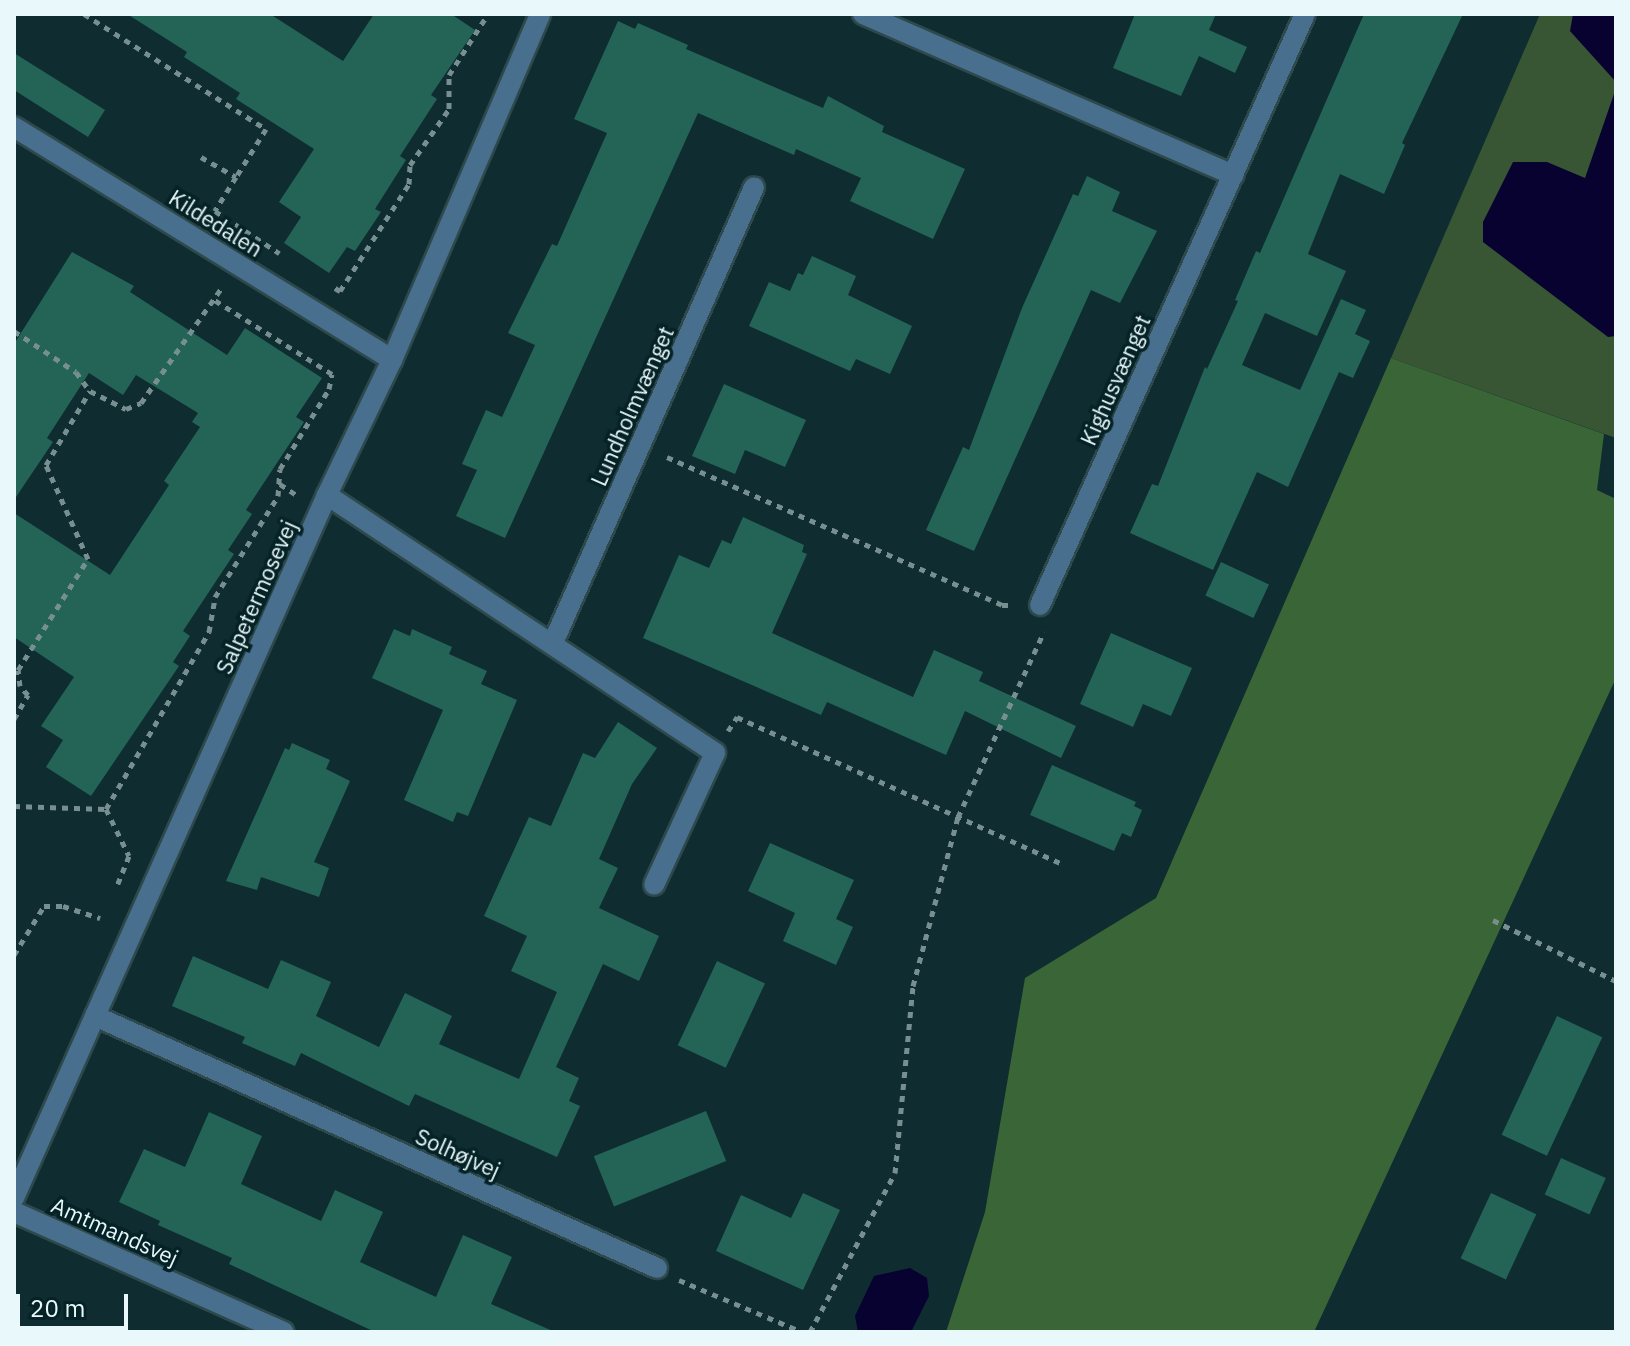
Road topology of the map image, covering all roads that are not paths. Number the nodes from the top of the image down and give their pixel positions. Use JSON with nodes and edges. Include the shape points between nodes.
{"nodes":[{"id":1,"x":540,"y":14,"type":"edge"},
{"id":2,"x":863,"y":14,"type":"edge"},
{"id":3,"x":1305,"y":14,"type":"edge"},
{"id":4,"x":14,"y":127,"type":"edge"},
{"id":5,"x":1233,"y":175,"type":"junction"},
{"id":6,"x":754,"y":187,"type":"dead end"},
{"id":7,"x":392,"y":360,"type":"junction"},
{"id":8,"x":327,"y":495,"type":"junction"},
{"id":9,"x":1040,"y":605,"type":"road end"},
{"id":10,"x":553,"y":643,"type":"junction"},
{"id":11,"x":654,"y":885,"type":"dead end"},
{"id":12,"x":95,"y":1016,"type":"junction"},
{"id":13,"x":14,"y":1198,"type":"edge"},
{"id":14,"x":14,"y":1212,"type":"edge"},
{"id":15,"x":657,"y":1268,"type":"road end"},
{"id":16,"x":284,"y":1332,"type":"edge"}],
"edges":[{"from":1,"to":7,"type":"street","name":"Salpetermosevej"},
{"from":2,"to":5,"type":"street"},
{"from":3,"to":5,"type":"street","name":"Kighusvænget"},
{"from":4,"to":7,"type":"street","name":"Kildedalen"},
{"from":5,"to":9,"type":"street","name":"Kighusvænget"},
{"from":6,"to":10,"type":"street","name":"Lundholmvænget"},
{"from":7,"to":8,"type":"street","name":"Salpetermosevej"},
{"from":8,"to":10,"type":"street"},
{"from":8,"to":12,"type":"street","name":"Salpetermosevej"},
{"from":10,"to":11,"type":"street","via":[[715,753]]},
{"from":12,"to":13,"type":"street","name":"Salpetermosevej"},
{"from":12,"to":15,"type":"street","name":"Solhøjvej"},
{"from":14,"to":16,"type":"street","name":"Amtmandsvej"}]}
